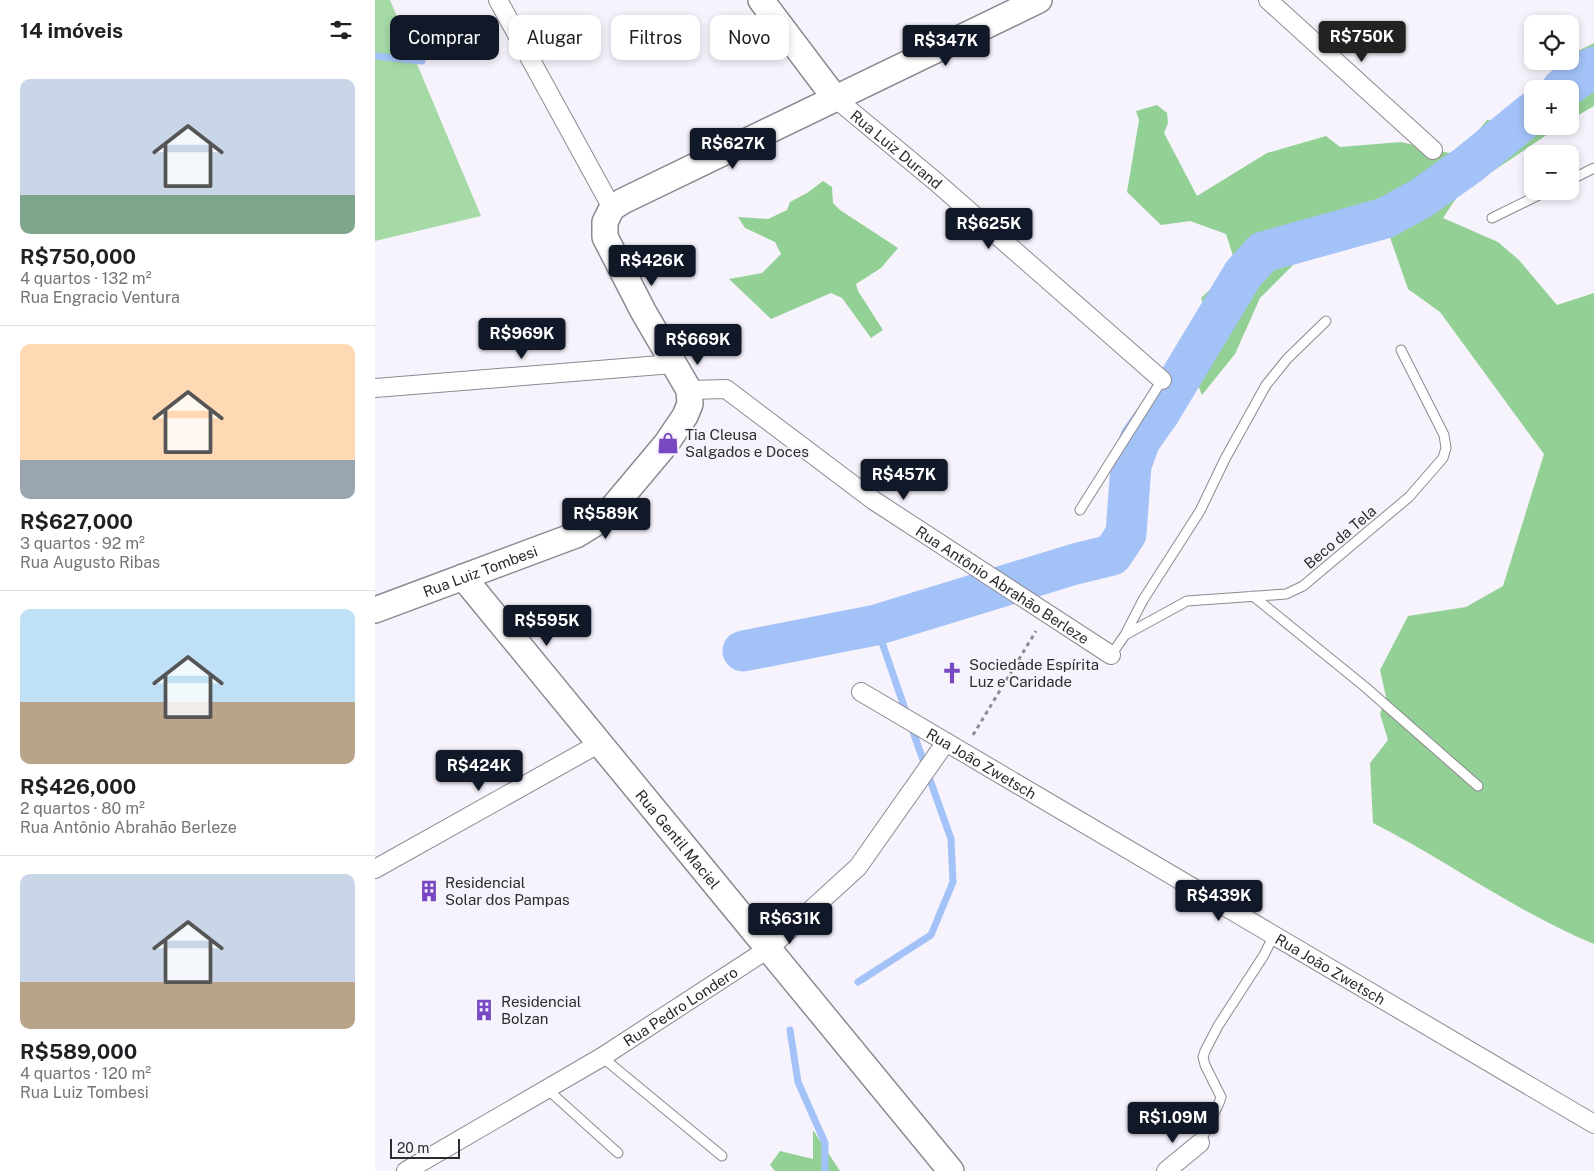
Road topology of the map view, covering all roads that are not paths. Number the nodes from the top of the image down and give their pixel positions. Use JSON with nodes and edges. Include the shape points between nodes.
{"nodes":[{"id":1,"x":498,"y":0,"type":"edge"},
{"id":2,"x":761,"y":0,"type":"edge"},
{"id":3,"x":1039,"y":0,"type":"edge"},
{"id":4,"x":1268,"y":0,"type":"edge"},
{"id":5,"x":835,"y":98,"type":"junction"},
{"id":6,"x":1433,"y":150,"type":"dead end"},
{"id":7,"x":1594,"y":168,"type":"edge"},
{"id":8,"x":1579,"y":176,"type":"edge"},
{"id":9,"x":1529,"y":200,"type":"edge"},
{"id":10,"x":612,"y":208,"type":"junction"},
{"id":11,"x":1492,"y":218,"type":"dead end"},
{"id":12,"x":1326,"y":321,"type":"dead end"},
{"id":13,"x":1401,"y":350,"type":"dead end"},
{"id":14,"x":673,"y":364,"type":"junction"},
{"id":15,"x":1162,"y":380,"type":"joint"},
{"id":16,"x":375,"y":388,"type":"edge"},
{"id":17,"x":689,"y":390,"type":"junction"},
{"id":18,"x":1080,"y":510,"type":"dead end"},
{"id":19,"x":463,"y":577,"type":"junction"},
{"id":20,"x":1253,"y":596,"type":"junction"},
{"id":21,"x":375,"y":610,"type":"edge"},
{"id":22,"x":1125,"y":635,"type":"junction"},
{"id":23,"x":1111,"y":655,"type":"joint"},
{"id":24,"x":861,"y":692,"type":"dead end"},
{"id":25,"x":946,"y":742,"type":"junction"},
{"id":26,"x":600,"y":743,"type":"junction"},
{"id":27,"x":1478,"y":786,"type":"dead end"},
{"id":28,"x":375,"y":869,"type":"edge"},
{"id":29,"x":1274,"y":935,"type":"junction"},
{"id":30,"x":768,"y":949,"type":"junction"},
{"id":31,"x":602,"y":1057,"type":"junction"},
{"id":32,"x":547,"y":1089,"type":"junction"},
{"id":33,"x":1594,"y":1124,"type":"edge"},
{"id":34,"x":1200,"y":1142,"type":"joint"},
{"id":35,"x":618,"y":1153,"type":"dead end"},
{"id":36,"x":722,"y":1156,"type":"dead end"},
{"id":37,"x":406,"y":1171,"type":"edge"},
{"id":38,"x":951,"y":1171,"type":"edge"},
{"id":39,"x":1166,"y":1171,"type":"edge"}],
"edges":[{"from":1,"to":10,"type":"street"},
{"from":2,"to":5,"type":"street","name":"Rua Luiz Durand"},
{"from":3,"to":5,"type":"street"},
{"from":4,"to":6,"type":"street"},
{"from":5,"to":10,"type":"street"},
{"from":5,"to":15,"type":"street","name":"Rua Luiz Durand"},
{"from":7,"to":8,"type":"lane"},
{"from":9,"to":11,"type":"lane"},
{"from":10,"to":14,"type":"street","via":[[605,222],[605,237]]},
{"from":12,"to":22,"type":"lane","name":"Beco da Tela","via":[[1287,359],[1267,385],[1200,511],[1143,600]]},
{"from":13,"to":20,"type":"lane","name":"Beco da Tela","via":[[1444,435],[1446,448],[1443,458],[1409,497],[1303,586],[1286,594]]},
{"from":14,"to":16,"type":"street"},
{"from":14,"to":17,"type":"street"},
{"from":15,"to":18,"type":"lane"},
{"from":17,"to":19,"type":"street","name":"Rua Luiz Tombesi","via":[[690,404],[671,437],[614,506],[594,524],[576,535]]},
{"from":17,"to":23,"type":"street","name":"Rua Antônio Abrahão Berleze","via":[[725,389],[873,500]]},
{"from":19,"to":21,"type":"street","name":"Rua Luiz Tombesi"},
{"from":19,"to":26,"type":"street","name":"Rua Gentil Maciel"},
{"from":20,"to":22,"type":"lane","name":"Beco da Tela","via":[[1187,601]]},
{"from":20,"to":27,"type":"lane","via":[[1364,686]]},
{"from":22,"to":23,"type":"lane","name":"Beco da Tela"},
{"from":24,"to":25,"type":"street","name":"Rua João Zwetsch"},
{"from":25,"to":29,"type":"street","name":"Rua João Zwetsch"},
{"from":25,"to":30,"type":"street","name":"Rua Pedro Londero","via":[[858,867]]},
{"from":26,"to":28,"type":"street"},
{"from":26,"to":30,"type":"street","name":"Rua Gentil Maciel"},
{"from":29,"to":33,"type":"street","name":"Rua João Zwetsch"},
{"from":29,"to":34,"type":"lane","via":[[1205,1051],[1205,1065],[1221,1097]]},
{"from":30,"to":31,"type":"street","name":"Rua Pedro Londero"},
{"from":30,"to":38,"type":"street","name":"Rua Gentil Maciel"},
{"from":31,"to":32,"type":"street","name":"Rua Pedro Londero"},
{"from":31,"to":36,"type":"lane"},
{"from":32,"to":35,"type":"lane"},
{"from":32,"to":37,"type":"street","name":"Rua Pedro Londero"},
{"from":34,"to":39,"type":"street"}]}
